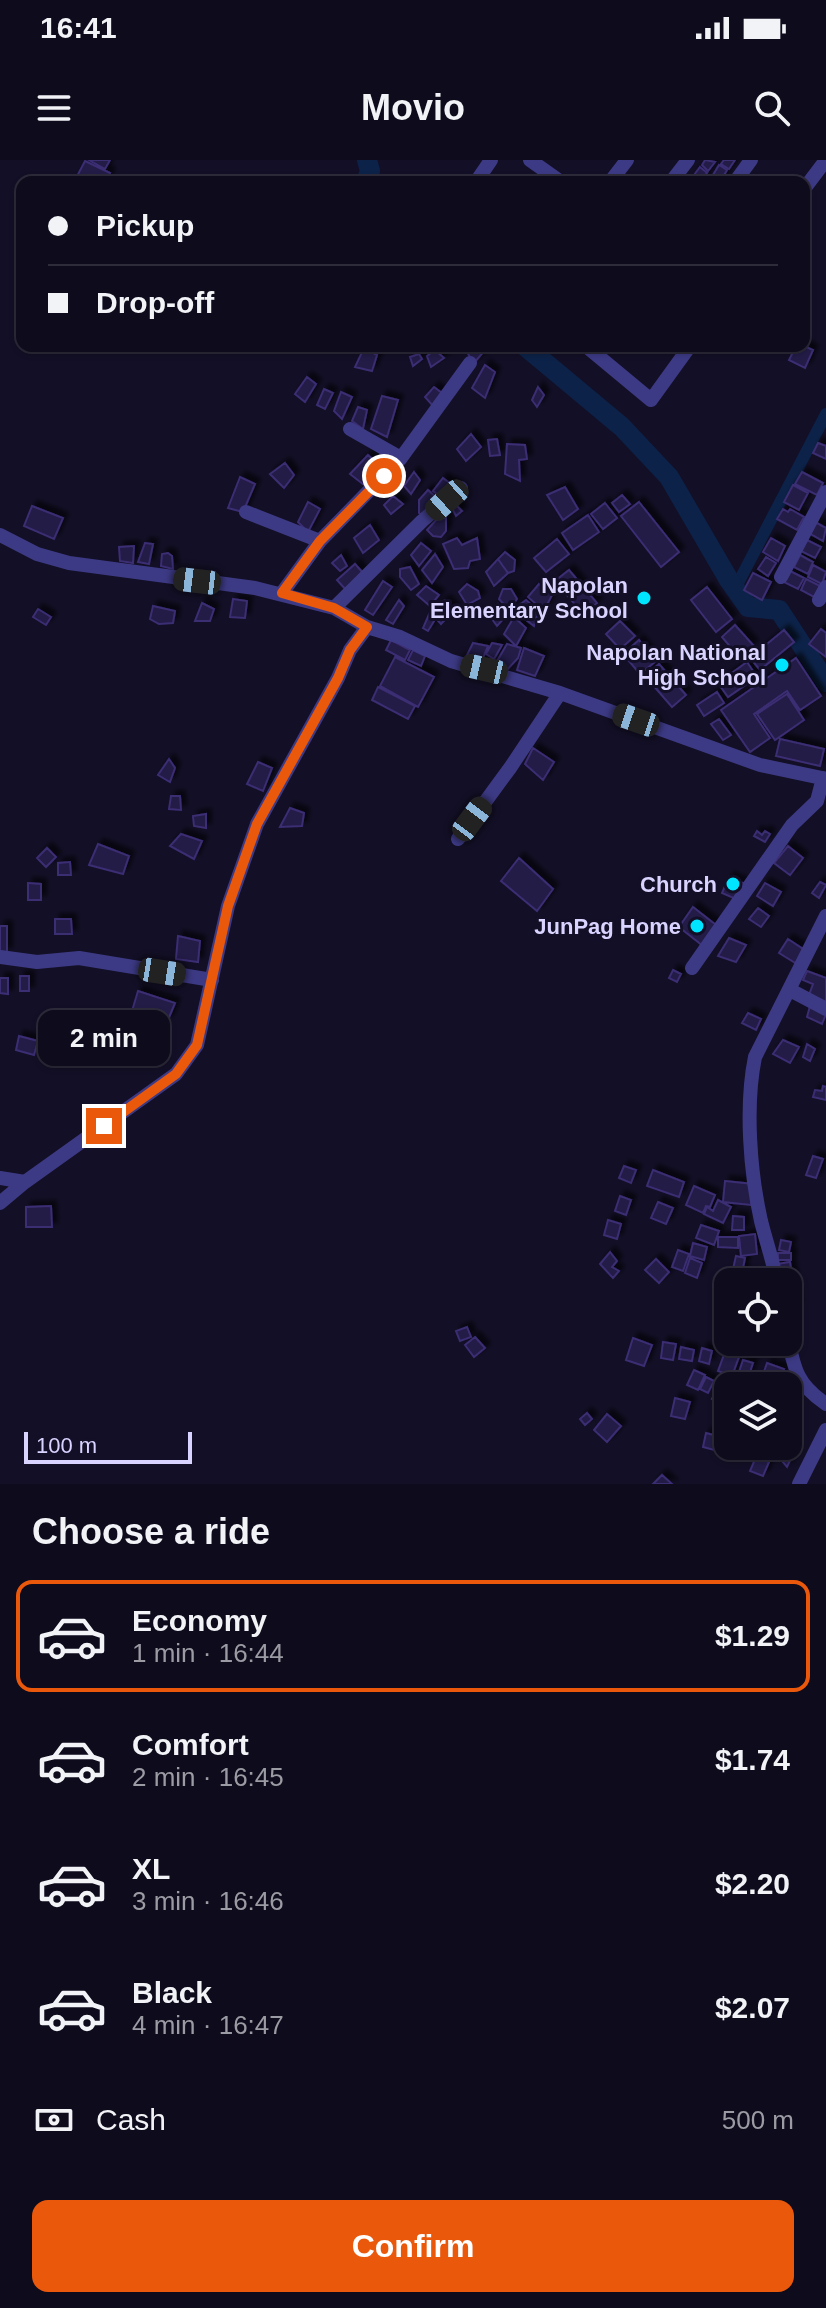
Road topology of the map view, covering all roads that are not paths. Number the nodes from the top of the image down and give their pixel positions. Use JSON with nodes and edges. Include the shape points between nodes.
{"nodes":[{"id":1,"x":530,"y":160,"type":"edge"},
{"id":2,"x":627,"y":160,"type":"edge"},
{"id":3,"x":688,"y":160,"type":"edge"},
{"id":4,"x":553,"y":176,"type":"edge"},
{"id":5,"x":615,"y":176,"type":"edge"},
{"id":6,"x":676,"y":176,"type":"edge"},
{"id":7,"x":593,"y":352,"type":"edge"},
{"id":8,"x":608,"y":352,"type":"edge"},
{"id":9,"x":686,"y":352,"type":"edge"},
{"id":10,"x":602,"y":359,"type":"junction"},
{"id":11,"x":470,"y":363,"type":"dead end"},
{"id":12,"x":350,"y":429,"type":"dead end"},
{"id":13,"x":401,"y":458,"type":"junction"},
{"id":14,"x":461,"y":488,"type":"dead end"},
{"id":15,"x":826,"y":492,"type":"edge"},
{"id":16,"x":246,"y":512,"type":"dead end"},
{"id":17,"x":0,"y":535,"type":"edge"},
{"id":18,"x":320,"y":541,"type":"junction"},
{"id":19,"x":781,"y":577,"type":"dead end"},
{"id":20,"x":282,"y":593,"type":"junction"},
{"id":21,"x":334,"y":608,"type":"junction"},
{"id":22,"x":367,"y":627,"type":"junction"},
{"id":23,"x":560,"y":693,"type":"junction"},
{"id":24,"x":825,"y":778,"type":"edge"},
{"id":25,"x":458,"y":839,"type":"dead end"},
{"id":26,"x":826,"y":916,"type":"edge"},
{"id":27,"x":0,"y":957,"type":"edge"},
{"id":28,"x":692,"y":968,"type":"dead end"},
{"id":29,"x":212,"y":980,"type":"junction"},
{"id":30,"x":790,"y":990,"type":"junction"},
{"id":31,"x":826,"y":1009,"type":"edge"},
{"id":32,"x":0,"y":1178,"type":"edge"},
{"id":33,"x":25,"y":1182,"type":"junction"},
{"id":34,"x":0,"y":1203,"type":"edge"},
{"id":35,"x":773,"y":1268,"type":"edge"},
{"id":36,"x":792,"y":1356,"type":"edge"},
{"id":37,"x":826,"y":1404,"type":"edge"},
{"id":38,"x":826,"y":1430,"type":"edge"},
{"id":39,"x":799,"y":1484,"type":"edge"}],
"edges":[{"from":1,"to":4,"type":"street"},
{"from":2,"to":5,"type":"street"},
{"from":3,"to":6,"type":"street"},
{"from":7,"to":10,"type":"street"},
{"from":8,"to":10,"type":"street"},
{"from":9,"to":10,"type":"street","via":[[651,400]]},
{"from":11,"to":13,"type":"street"},
{"from":12,"to":13,"type":"street"},
{"from":13,"to":18,"type":"street"},
{"from":14,"to":21,"type":"street"},
{"from":15,"to":19,"type":"street"},
{"from":16,"to":18,"type":"street"},
{"from":17,"to":20,"type":"street","via":[[69,563]]},
{"from":18,"to":20,"type":"street"},
{"from":20,"to":21,"type":"street"},
{"from":21,"to":22,"type":"street"},
{"from":22,"to":23,"type":"street","via":[[451,661]]},
{"from":22,"to":29,"type":"street","via":[[257,824],[228,906]]},
{"from":23,"to":24,"type":"street","via":[[760,765]]},
{"from":23,"to":25,"type":"street"},
{"from":24,"to":28,"type":"street","via":[[817,801],[792,825]]},
{"from":26,"to":30,"type":"street"},
{"from":27,"to":29,"type":"street","via":[[37,962],[79,958]]},
{"from":29,"to":33,"type":"street","via":[[197,1045],[176,1074]]},
{"from":30,"to":31,"type":"street"},
{"from":30,"to":35,"type":"street","via":[[751,1074],[755,1182]]},
{"from":32,"to":33,"type":"street"},
{"from":33,"to":34,"type":"street"},
{"from":36,"to":37,"type":"street","via":[[807,1391]]},
{"from":38,"to":39,"type":"street"}]}
